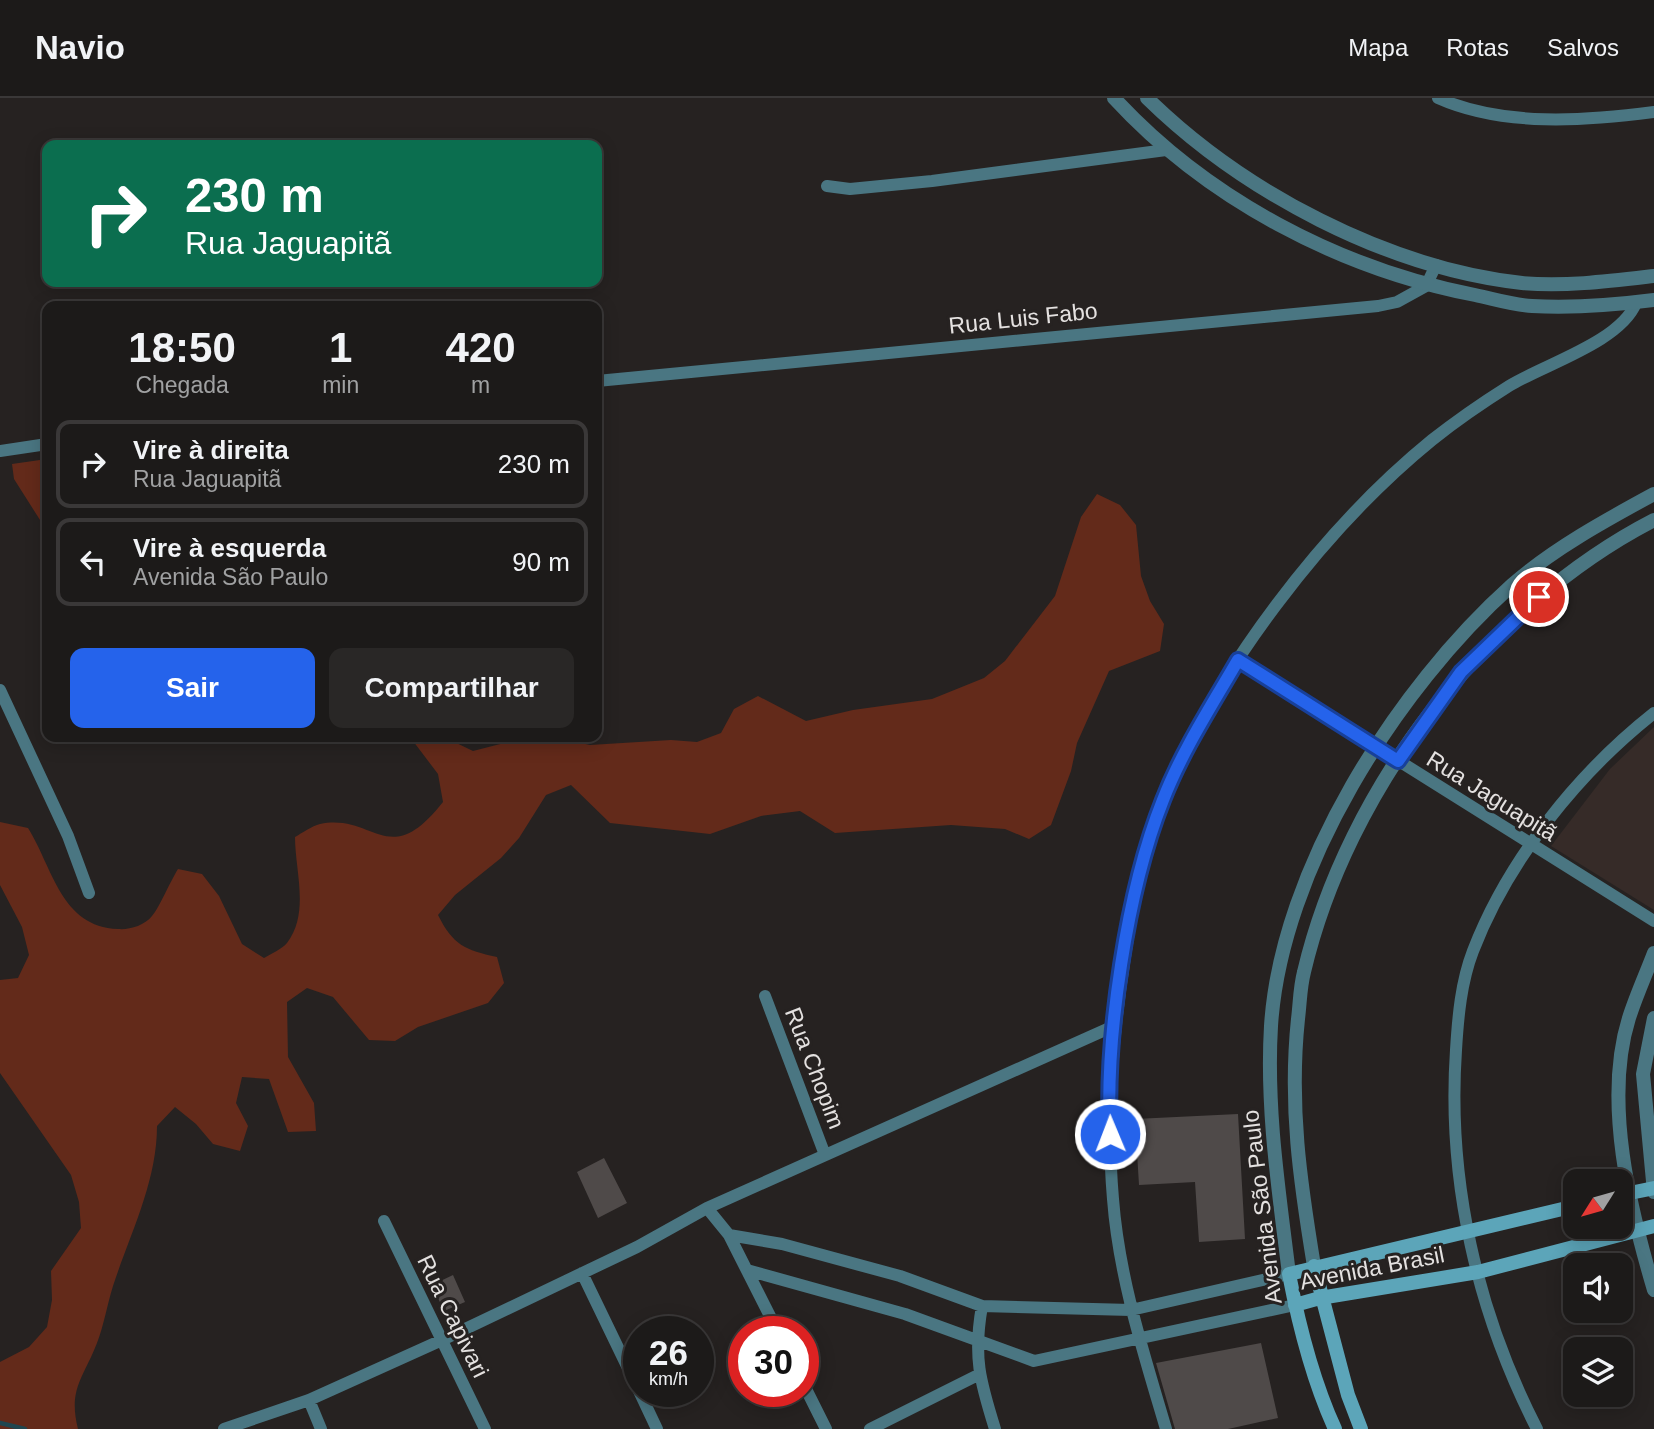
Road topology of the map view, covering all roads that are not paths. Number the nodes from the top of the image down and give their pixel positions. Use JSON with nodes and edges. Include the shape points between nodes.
{"nodes":[{"id":1,"x":1147,"y":98,"type":"edge"},
{"id":2,"x":1438,"y":98,"type":"edge"},
{"id":3,"x":1122,"y":101,"type":"edge"},
{"id":4,"x":1654,"y":112,"type":"edge"},
{"id":5,"x":1166,"y":150,"type":"junction"},
{"id":6,"x":827,"y":186,"type":"dead end"},
{"id":7,"x":1436,"y":265,"type":"junction"},
{"id":8,"x":1654,"y":276,"type":"edge"},
{"id":9,"x":1426,"y":286,"type":"junction"},
{"id":10,"x":1654,"y":300,"type":"edge"},
{"id":11,"x":1636,"y":303,"type":"junction"},
{"id":12,"x":602,"y":381,"type":"edge"},
{"id":13,"x":42,"y":445,"type":"edge"},
{"id":14,"x":0,"y":451,"type":"edge"},
{"id":15,"x":1654,"y":494,"type":"edge"},
{"id":16,"x":1654,"y":520,"type":"edge"},
{"id":17,"x":1238,"y":660,"type":"junction"},
{"id":18,"x":0,"y":690,"type":"edge"},
{"id":19,"x":1654,"y":713,"type":"edge"},
{"id":20,"x":1375,"y":746,"type":"junction"},
{"id":21,"x":1398,"y":761,"type":"junction"},
{"id":22,"x":1528,"y":845,"type":"junction"},
{"id":23,"x":89,"y":893,"type":"dead end"},
{"id":24,"x":1654,"y":922,"type":"edge"},
{"id":25,"x":1654,"y":953,"type":"edge"},
{"id":26,"x":765,"y":996,"type":"dead end"},
{"id":27,"x":1654,"y":1018,"type":"edge"},
{"id":28,"x":1114,"y":1026,"type":"junction"},
{"id":29,"x":1620,"y":1109,"type":"junction"},
{"id":30,"x":1646,"y":1113,"type":"junction"},
{"id":31,"x":1294,"y":1132,"type":"junction"},
{"id":32,"x":1272,"y":1133,"type":"junction"},
{"id":33,"x":825,"y":1154,"type":"junction"},
{"id":34,"x":1624,"y":1169,"type":"edge"},
{"id":35,"x":1654,"y":1189,"type":"edge"},
{"id":36,"x":1633,"y":1193,"type":"edge"},
{"id":37,"x":707,"y":1208,"type":"junction"},
{"id":38,"x":1563,"y":1209,"type":"edge"},
{"id":39,"x":1633,"y":1220,"type":"edge"},
{"id":40,"x":384,"y":1221,"type":"dead end"},
{"id":41,"x":1654,"y":1226,"type":"edge"},
{"id":42,"x":1636,"y":1230,"type":"junction"},
{"id":43,"x":1467,"y":1232,"type":"junction"},
{"id":44,"x":729,"y":1235,"type":"junction"},
{"id":45,"x":1314,"y":1266,"type":"junction"},
{"id":46,"x":747,"y":1270,"type":"junction"},
{"id":47,"x":1478,"y":1272,"type":"junction"},
{"id":48,"x":582,"y":1273,"type":"junction"},
{"id":49,"x":1289,"y":1274,"type":"junction"},
{"id":50,"x":1654,"y":1290,"type":"edge"},
{"id":51,"x":1320,"y":1298,"type":"junction"},
{"id":52,"x":982,"y":1306,"type":"junction"},
{"id":53,"x":1295,"y":1306,"type":"junction"},
{"id":54,"x":1131,"y":1310,"type":"junction"},
{"id":55,"x":770,"y":1316,"type":"edge"},
{"id":56,"x":1140,"y":1338,"type":"junction"},
{"id":57,"x":976,"y":1339,"type":"junction"},
{"id":58,"x":442,"y":1340,"type":"junction"},
{"id":59,"x":623,"y":1358,"type":"edge"},
{"id":60,"x":978,"y":1375,"type":"junction"},
{"id":61,"x":1348,"y":1395,"type":"junction"},
{"id":62,"x":309,"y":1400,"type":"junction"},
{"id":63,"x":1325,"y":1405,"type":"junction"},
{"id":64,"x":647,"y":1407,"type":"edge"},
{"id":65,"x":815,"y":1407,"type":"edge"},
{"id":66,"x":224,"y":1429,"type":"edge"},
{"id":67,"x":321,"y":1429,"type":"edge"},
{"id":68,"x":485,"y":1429,"type":"edge"},
{"id":69,"x":657,"y":1429,"type":"edge"},
{"id":70,"x":826,"y":1429,"type":"edge"},
{"id":71,"x":870,"y":1429,"type":"edge"},
{"id":72,"x":995,"y":1429,"type":"edge"},
{"id":73,"x":1166,"y":1429,"type":"edge"},
{"id":74,"x":1335,"y":1429,"type":"edge"},
{"id":75,"x":1361,"y":1429,"type":"edge"},
{"id":76,"x":1537,"y":1429,"type":"edge"}],
"edges":[{"from":1,"to":7,"type":"street","via":[[1189,137],[1250,180],[1341,231]]},
{"from":2,"to":4,"type":"street","via":[[1512,117],[1588,121]]},
{"from":3,"to":5,"type":"street"},
{"from":5,"to":6,"type":"street","via":[[932,181],[850,189]]},
{"from":5,"to":9,"type":"street","via":[[1233,198],[1328,250]]},
{"from":7,"to":8,"type":"street","via":[[1522,283]]},
{"from":7,"to":9,"type":"street"},
{"from":9,"to":11,"type":"street","via":[[1531,306]]},
{"from":9,"to":12,"type":"street","name":"Rua Luis Fabo","via":[[1378,306]]},
{"from":10,"to":11,"type":"street"},
{"from":11,"to":17,"type":"street","via":[[1631,315],[1613,330],[1511,385],[1450,425],[1389,475],[1275,604]]},
{"from":13,"to":14,"type":"street"},
{"from":15,"to":20,"type":"street","name":"Avenida São Paulo","via":[[1586,533],[1513,584],[1449,649]]},
{"from":16,"to":21,"type":"street","name":"Avenida São Paulo","via":[[1621,537],[1518,614],[1461,672]]},
{"from":17,"to":20,"type":"street","name":"Rua Jaguapitã"},
{"from":17,"to":28,"type":"street","via":[[1163,800],[1134,895]]},
{"from":18,"to":23,"type":"street","via":[[68,836]]},
{"from":19,"to":22,"type":"street","via":[[1599,763]]},
{"from":20,"to":21,"type":"street","name":"Rua Jaguapitã"},
{"from":20,"to":32,"type":"street","name":"Avenida São Paulo","via":[[1316,855],[1294,915],[1271,1025]]},
{"from":21,"to":22,"type":"street","name":"Rua Jaguapitã"},
{"from":21,"to":31,"type":"street","name":"Avenida São Paulo","via":[[1360,825],[1326,898],[1303,973],[1294,1056]]},
{"from":22,"to":24,"type":"street","name":"Rua Jaguapitã"},
{"from":22,"to":43,"type":"street","via":[[1472,953],[1458,1015],[1453,1085],[1455,1157]]},
{"from":25,"to":29,"type":"street","via":[[1628,1019],[1620,1067]]},
{"from":26,"to":33,"type":"street","name":"Rua Chopim"},
{"from":27,"to":30,"type":"street","via":[[1643,1074]]},
{"from":28,"to":33,"type":"street"},
{"from":28,"to":54,"type":"street","via":[[1109,1112],[1113,1202]]},
{"from":29,"to":30,"type":"street"},
{"from":29,"to":34,"type":"street"},
{"from":30,"to":35,"type":"street"},
{"from":31,"to":32,"type":"street"},
{"from":31,"to":45,"type":"street","name":"Avenida São Paulo"},
{"from":32,"to":49,"type":"street","name":"Avenida São Paulo"},
{"from":33,"to":37,"type":"street"},
{"from":35,"to":36,"type":"main road"},
{"from":37,"to":44,"type":"street"},
{"from":37,"to":48,"type":"street"},
{"from":38,"to":43,"type":"main road","name":"Avenida Brasil"},
{"from":39,"to":42,"type":"street"},
{"from":40,"to":58,"type":"street","name":"Rua Capivari"},
{"from":41,"to":42,"type":"main road","name":"Avenida Brasil"},
{"from":42,"to":47,"type":"main road","name":"Avenida Brasil"},
{"from":42,"to":50,"type":"street"},
{"from":43,"to":45,"type":"main road","name":"Avenida Brasil"},
{"from":43,"to":47,"type":"street"},
{"from":44,"to":46,"type":"street"},
{"from":44,"to":52,"type":"street","name":"Avenida Brasil","via":[[782,1244],[900,1276]]},
{"from":45,"to":49,"type":"main road","name":"Avenida Brasil"},
{"from":45,"to":51,"type":"main road","name":"Avenida São Paulo"},
{"from":46,"to":55,"type":"street"},
{"from":46,"to":57,"type":"street","name":"Avenida Brasil"},
{"from":47,"to":51,"type":"main road","name":"Avenida Brasil"},
{"from":47,"to":76,"type":"street","via":[[1512,1381]]},
{"from":48,"to":58,"type":"street"},
{"from":48,"to":59,"type":"street"},
{"from":49,"to":53,"type":"main road","name":"Avenida São Paulo"},
{"from":49,"to":54,"type":"street","name":"Avenida Brasil"},
{"from":51,"to":53,"type":"main road","name":"Avenida Brasil"},
{"from":51,"to":61,"type":"main road","name":"Avenida São Paulo"},
{"from":52,"to":54,"type":"street","name":"Avenida Brasil"},
{"from":52,"to":57,"type":"street"},
{"from":53,"to":56,"type":"street","name":"Avenida Brasil"},
{"from":53,"to":63,"type":"main road","name":"Avenida São Paulo"},
{"from":54,"to":56,"type":"street"},
{"from":56,"to":57,"type":"street","name":"Avenida Brasil","via":[[1034,1361]]},
{"from":56,"to":73,"type":"street"},
{"from":57,"to":60,"type":"street"},
{"from":58,"to":62,"type":"street"},
{"from":58,"to":68,"type":"street","name":"Rua Capivari"},
{"from":60,"to":71,"type":"street"},
{"from":60,"to":72,"type":"street"},
{"from":61,"to":63,"type":"main road"},
{"from":61,"to":75,"type":"main road","name":"Avenida São Paulo"},
{"from":62,"to":66,"type":"street"},
{"from":62,"to":67,"type":"street"},
{"from":63,"to":74,"type":"main road","name":"Avenida São Paulo"},
{"from":64,"to":69,"type":"street"},
{"from":65,"to":70,"type":"street"}]}
